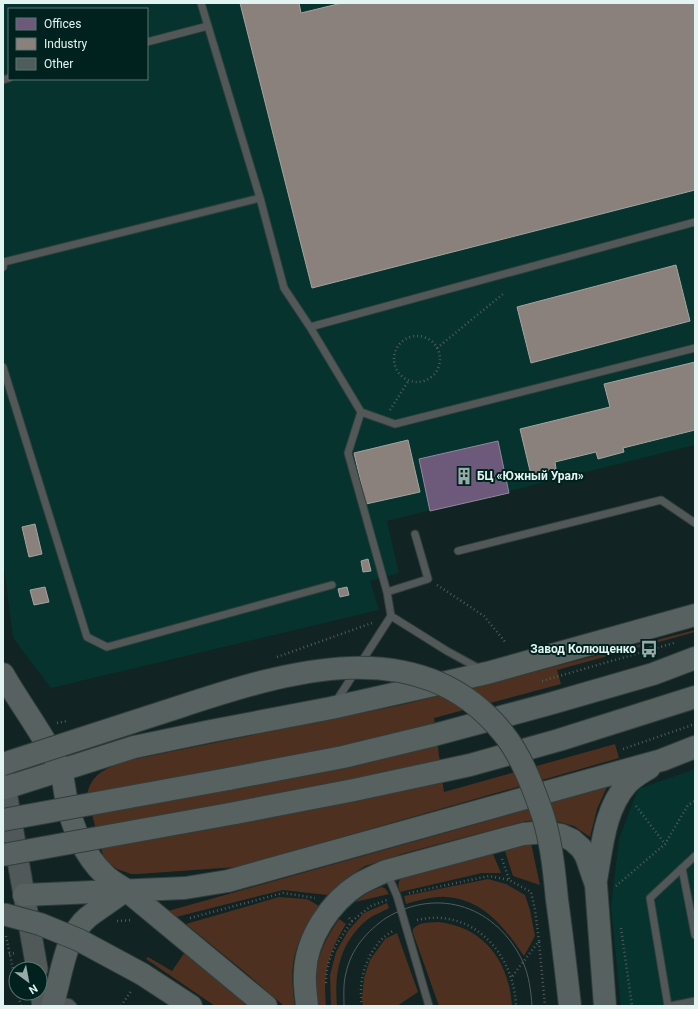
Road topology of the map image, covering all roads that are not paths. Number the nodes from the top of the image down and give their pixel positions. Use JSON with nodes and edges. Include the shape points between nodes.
{"nodes":[{"id":1,"x":201,"y":3,"type":"edge"},
{"id":2,"x":208,"y":26,"type":"junction"},
{"id":3,"x":148,"y":42,"type":"edge"},
{"id":4,"x":260,"y":198,"type":"junction"},
{"id":5,"x":695,"y":222,"type":"edge"},
{"id":6,"x":3,"y":267,"type":"edge"},
{"id":7,"x":310,"y":327,"type":"junction"},
{"id":8,"x":695,"y":348,"type":"edge"},
{"id":9,"x":3,"y":367,"type":"edge"},
{"id":10,"x":362,"y":412,"type":"junction"},
{"id":11,"x":695,"y":523,"type":"edge"},
{"id":12,"x":415,"y":534,"type":"dead end"},
{"id":13,"x":458,"y":551,"type":"dead end"},
{"id":14,"x":332,"y":585,"type":"dead end"},
{"id":15,"x":387,"y":592,"type":"junction"},
{"id":16,"x":695,"y":615,"type":"edge"},
{"id":17,"x":391,"y":616,"type":"junction"},
{"id":18,"x":695,"y":658,"type":"edge"},
{"id":19,"x":487,"y":673,"type":"junction"},
{"id":20,"x":3,"y":674,"type":"edge"},
{"id":21,"x":695,"y":697,"type":"edge"},
{"id":22,"x":331,"y":708,"type":"junction"},
{"id":23,"x":695,"y":747,"type":"edge"},
{"id":24,"x":662,"y":760,"type":"junction"},
{"id":25,"x":3,"y":764,"type":"edge"},
{"id":26,"x":61,"y":771,"type":"junction"},
{"id":27,"x":4,"y":781,"type":"edge"},
{"id":28,"x":3,"y":820,"type":"edge"},
{"id":29,"x":3,"y":855,"type":"edge"},
{"id":30,"x":695,"y":856,"type":"edge"},
{"id":31,"x":682,"y":868,"type":"junction"},
{"id":32,"x":386,"y":872,"type":"junction"},
{"id":33,"x":596,"y":885,"type":"junction"},
{"id":34,"x":126,"y":890,"type":"junction"},
{"id":35,"x":24,"y":895,"type":"junction"},
{"id":36,"x":5,"y":924,"type":"edge"},
{"id":37,"x":695,"y":935,"type":"edge"},
{"id":38,"x":36,"y":961,"type":"edge"},
{"id":39,"x":51,"y":1001,"type":"edge"},
{"id":40,"x":695,"y":1001,"type":"edge"},
{"id":41,"x":191,"y":1006,"type":"edge"},
{"id":42,"x":266,"y":1006,"type":"edge"},
{"id":43,"x":307,"y":1006,"type":"edge"},
{"id":44,"x":429,"y":1006,"type":"edge"},
{"id":45,"x":570,"y":1006,"type":"edge"},
{"id":46,"x":605,"y":1006,"type":"edge"},
{"id":47,"x":669,"y":1006,"type":"edge"}],
"edges":[{"from":1,"to":2,"type":"lane"},
{"from":2,"to":3,"type":"lane"},
{"from":2,"to":4,"type":"lane"},
{"from":4,"to":6,"type":"lane","via":[[4,262]]},
{"from":4,"to":7,"type":"lane","via":[[284,288]]},
{"from":5,"to":7,"type":"lane"},
{"from":7,"to":10,"type":"lane"},
{"from":8,"to":10,"type":"lane","via":[[395,424]]},
{"from":9,"to":14,"type":"lane","via":[[86,637],[107,647]]},
{"from":10,"to":15,"type":"lane","via":[[348,452]]},
{"from":11,"to":13,"type":"lane","via":[[661,500]]},
{"from":12,"to":15,"type":"lane","via":[[428,579]]},
{"from":15,"to":17,"type":"lane"},
{"from":16,"to":19,"type":"main road"},
{"from":17,"to":19,"type":"lane"},
{"from":17,"to":22,"type":"lane"},
{"from":18,"to":28,"type":"main road","bridge":true,"via":[[653,674],[549,704],[343,757]]},
{"from":19,"to":22,"type":"main road"},
{"from":20,"to":26,"type":"main road"},
{"from":21,"to":29,"type":"main road","bridge":true,"via":[[470,765],[235,813]]},
{"from":22,"to":26,"type":"main road","via":[[134,747]]},
{"from":23,"to":24,"type":"main road"},
{"from":24,"to":33,"type":"main road","via":[[627,784],[610,812]]},
{"from":24,"to":34,"type":"main road","via":[[228,881],[185,888]]},
{"from":25,"to":45,"type":"main road","bridge":true,"via":[[216,695],[299,674],[335,669],[377,668],[396,670],[436,682],[471,701],[490,719],[504,734],[525,770],[541,809],[552,851]]},
{"from":26,"to":27,"type":"main road"},
{"from":26,"to":34,"type":"main road","via":[[67,803],[76,830],[90,857],[104,875]]},
{"from":27,"to":35,"type":"main road"},
{"from":30,"to":31,"type":"lane"},
{"from":31,"to":37,"type":"lane"},
{"from":31,"to":47,"type":"lane","via":[[650,898]]},
{"from":32,"to":33,"type":"main road","via":[[516,836],[545,832],[561,835],[581,848]]},
{"from":32,"to":43,"type":"main road","via":[[373,876],[345,895],[333,907],[317,932],[309,950],[305,972]]},
{"from":32,"to":44,"type":"lane","via":[[397,896]]},
{"from":33,"to":46,"type":"main road"},
{"from":34,"to":35,"type":"main road"},
{"from":34,"to":39,"type":"main road","via":[[87,918],[78,929],[70,942]]},
{"from":34,"to":42,"type":"main road"},
{"from":35,"to":38,"type":"main road"},
{"from":36,"to":41,"type":"main road","bridge":true,"via":[[40,924],[79,940],[138,981]]},
{"from":40,"to":47,"type":"lane"}]}
